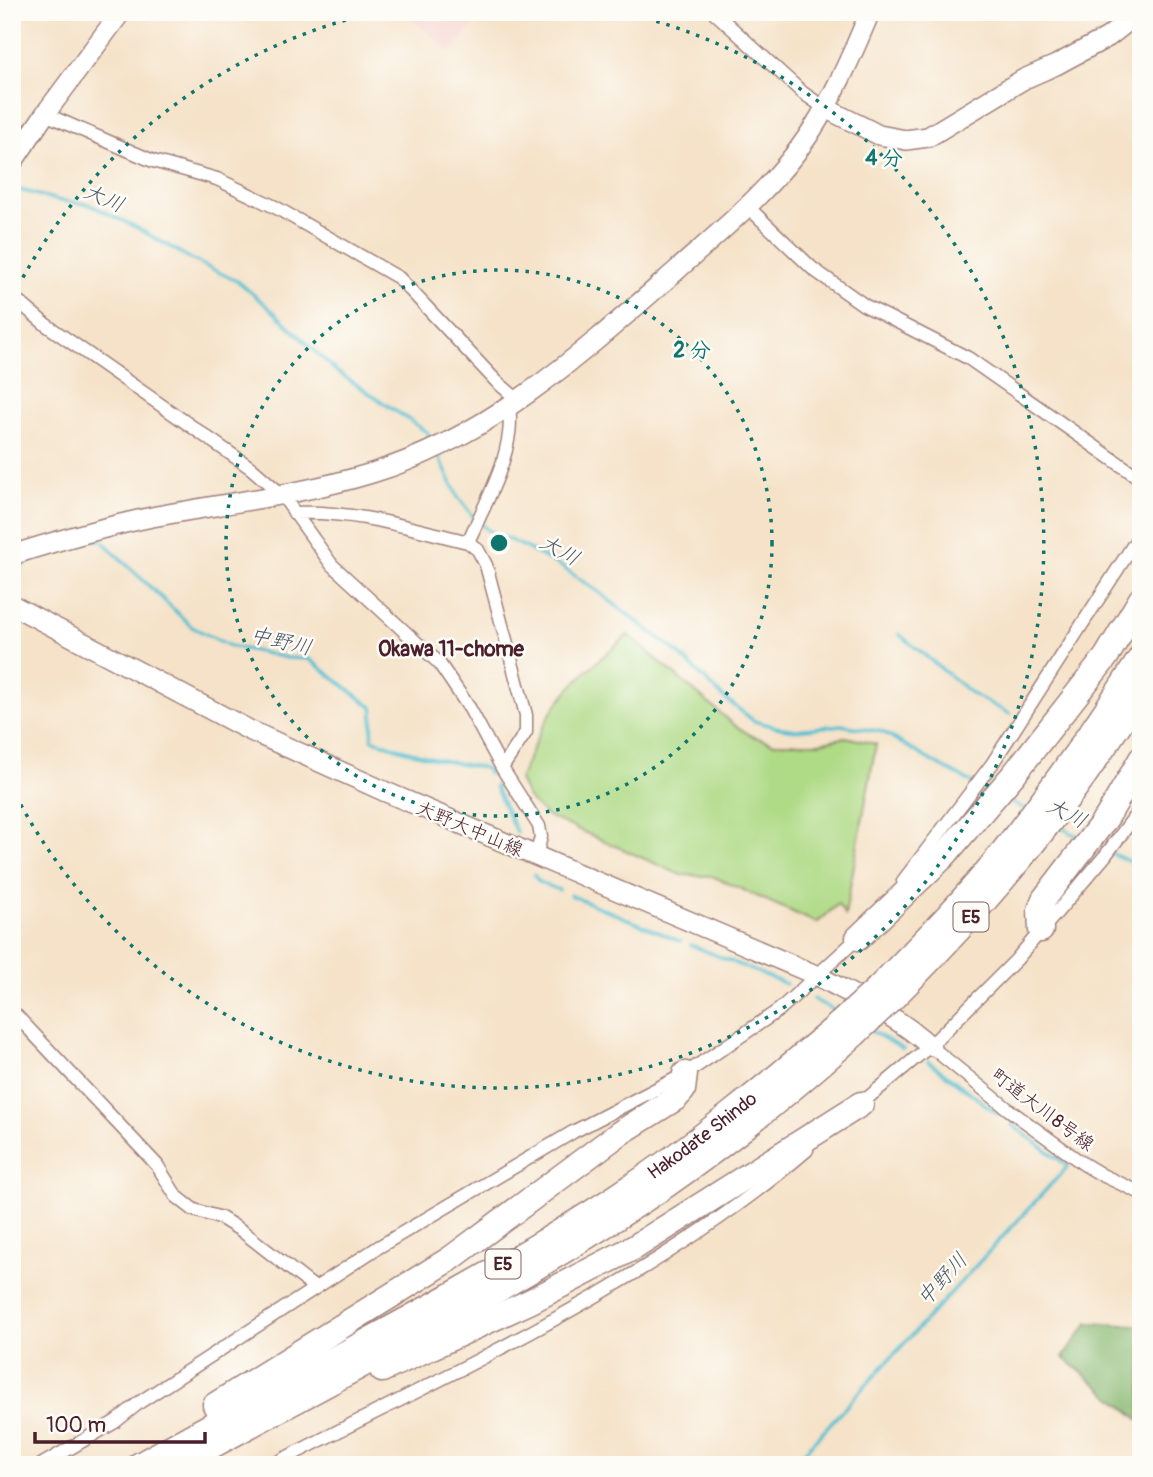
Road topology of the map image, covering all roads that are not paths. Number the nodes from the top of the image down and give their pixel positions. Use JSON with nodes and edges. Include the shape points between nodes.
{"nodes":[{"id":1,"x":121,"y":12,"type":"edge"},
{"id":2,"x":714,"y":12,"type":"edge"},
{"id":3,"x":870,"y":12,"type":"edge"},
{"id":4,"x":1140,"y":12,"type":"edge"},
{"id":5,"x":825,"y":107,"type":"junction"},
{"id":6,"x":45,"y":114,"type":"junction"},
{"id":7,"x":13,"y":159,"type":"edge"},
{"id":8,"x":748,"y":207,"type":"junction"},
{"id":9,"x":12,"y":296,"type":"edge"},
{"id":10,"x":513,"y":403,"type":"junction"},
{"id":11,"x":1141,"y":479,"type":"edge"},
{"id":12,"x":282,"y":495,"type":"junction"},
{"id":13,"x":294,"y":513,"type":"junction"},
{"id":14,"x":1141,"y":533,"type":"edge"},
{"id":15,"x":468,"y":542,"type":"junction"},
{"id":16,"x":12,"y":555,"type":"edge"},
{"id":17,"x":1141,"y":599,"type":"edge"},
{"id":18,"x":12,"y":605,"type":"edge"},
{"id":19,"x":1141,"y":657,"type":"edge"},
{"id":20,"x":1141,"y":692,"type":"edge"},
{"id":21,"x":1141,"y":759,"type":"edge"},
{"id":22,"x":502,"y":768,"type":"junction"},
{"id":23,"x":1060,"y":794,"type":"junction"},
{"id":24,"x":979,"y":799,"type":"junction"},
{"id":25,"x":1141,"y":808,"type":"edge"},
{"id":26,"x":1118,"y":821,"type":"junction"},
{"id":27,"x":536,"y":856,"type":"junction"},
{"id":28,"x":1041,"y":930,"type":"joint"},
{"id":29,"x":858,"y":938,"type":"joint"},
{"id":30,"x":818,"y":976,"type":"junction"},
{"id":31,"x":12,"y":1011,"type":"edge"},
{"id":32,"x":848,"y":1029,"type":"junction"},
{"id":33,"x":930,"y":1046,"type":"junction"},
{"id":34,"x":685,"y":1074,"type":"junction"},
{"id":35,"x":861,"y":1104,"type":"junction"},
{"id":36,"x":1141,"y":1193,"type":"edge"},
{"id":37,"x":316,"y":1287,"type":"junction"},
{"id":38,"x":41,"y":1465,"type":"edge"},
{"id":39,"x":123,"y":1465,"type":"edge"},
{"id":40,"x":139,"y":1465,"type":"edge"},
{"id":41,"x":178,"y":1465,"type":"edge"},
{"id":42,"x":272,"y":1465,"type":"edge"}],
"edges":[{"from":1,"to":6,"type":"street"},
{"from":2,"to":5,"type":"street","via":[[803,93]]},
{"from":3,"to":5,"type":"street"},
{"from":4,"to":5,"type":"street","via":[[1108,37],[1024,79],[928,137],[906,141],[879,135]]},
{"from":5,"to":8,"type":"street","via":[[807,138]]},
{"from":6,"to":7,"type":"street"},
{"from":6,"to":10,"type":"street","via":[[153,161],[217,179],[399,278]]},
{"from":8,"to":10,"type":"street","via":[[653,291]]},
{"from":8,"to":11,"type":"street","via":[[813,269],[864,305],[968,358]]},
{"from":9,"to":12,"type":"street"},
{"from":10,"to":12,"type":"street","via":[[426,452],[374,472]]},
{"from":10,"to":15,"type":"street","via":[[509,444]]},
{"from":12,"to":13,"type":"street"},
{"from":12,"to":16,"type":"street","via":[[87,531]]},
{"from":13,"to":15,"type":"street","via":[[371,518]]},
{"from":13,"to":22,"type":"street","via":[[332,565],[439,663]]},
{"from":14,"to":24,"type":"street","via":[[992,764]]},
{"from":15,"to":22,"type":"street","via":[[486,565],[526,715],[526,733]]},
{"from":17,"to":24,"type":"highway","via":[[1106,657],[1014,774]]},
{"from":18,"to":27,"type":"street","name":"大野大中山線","via":[[249,730]]},
{"from":19,"to":23,"type":"highway","name":"Hakodate Shindo","number":"E5","via":[[1094,729]]},
{"from":20,"to":23,"type":"highway","name":"Hakodate Shindo","number":"E5"},
{"from":21,"to":26,"type":"highway"},
{"from":22,"to":27,"type":"street","via":[[539,826]]},
{"from":23,"to":32,"type":"highway","name":"Hakodate Shindo","number":"E5","bridge":true,"via":[[1035,826],[977,883],[885,994]]},
{"from":24,"to":29,"type":"highway","via":[[943,858]]},
{"from":25,"to":26,"type":"street"},
{"from":26,"to":28,"type":"highway","via":[[1095,852],[1044,899]]},
{"from":27,"to":30,"type":"street","name":"大野大中山線"},
{"from":28,"to":33,"type":"street"},
{"from":29,"to":30,"type":"street"},
{"from":30,"to":33,"type":"street","name":"大野大中山線","via":[[871,1004]]},
{"from":30,"to":34,"type":"street","via":[[779,1010]]},
{"from":31,"to":37,"type":"street","via":[[157,1165],[176,1196],[194,1210],[242,1231]]},
{"from":32,"to":40,"type":"highway","name":"Hakodate Shindo","number":"E5","via":[[604,1204]]},
{"from":32,"to":41,"type":"highway","name":"Hakodate Shindo","number":"E5","via":[[749,1124],[625,1213]]},
{"from":33,"to":35,"type":"street"},
{"from":33,"to":36,"type":"street","name":"町道大川8号線","via":[[1082,1163]]},
{"from":34,"to":37,"type":"street","via":[[573,1132]]},
{"from":34,"to":39,"type":"highway","via":[[676,1098],[620,1133],[450,1259]]},
{"from":35,"to":41,"type":"highway","via":[[635,1247],[531,1301]]},
{"from":35,"to":42,"type":"street","via":[[766,1184],[633,1273],[525,1335]]},
{"from":37,"to":38,"type":"street","via":[[115,1422]]}]}
